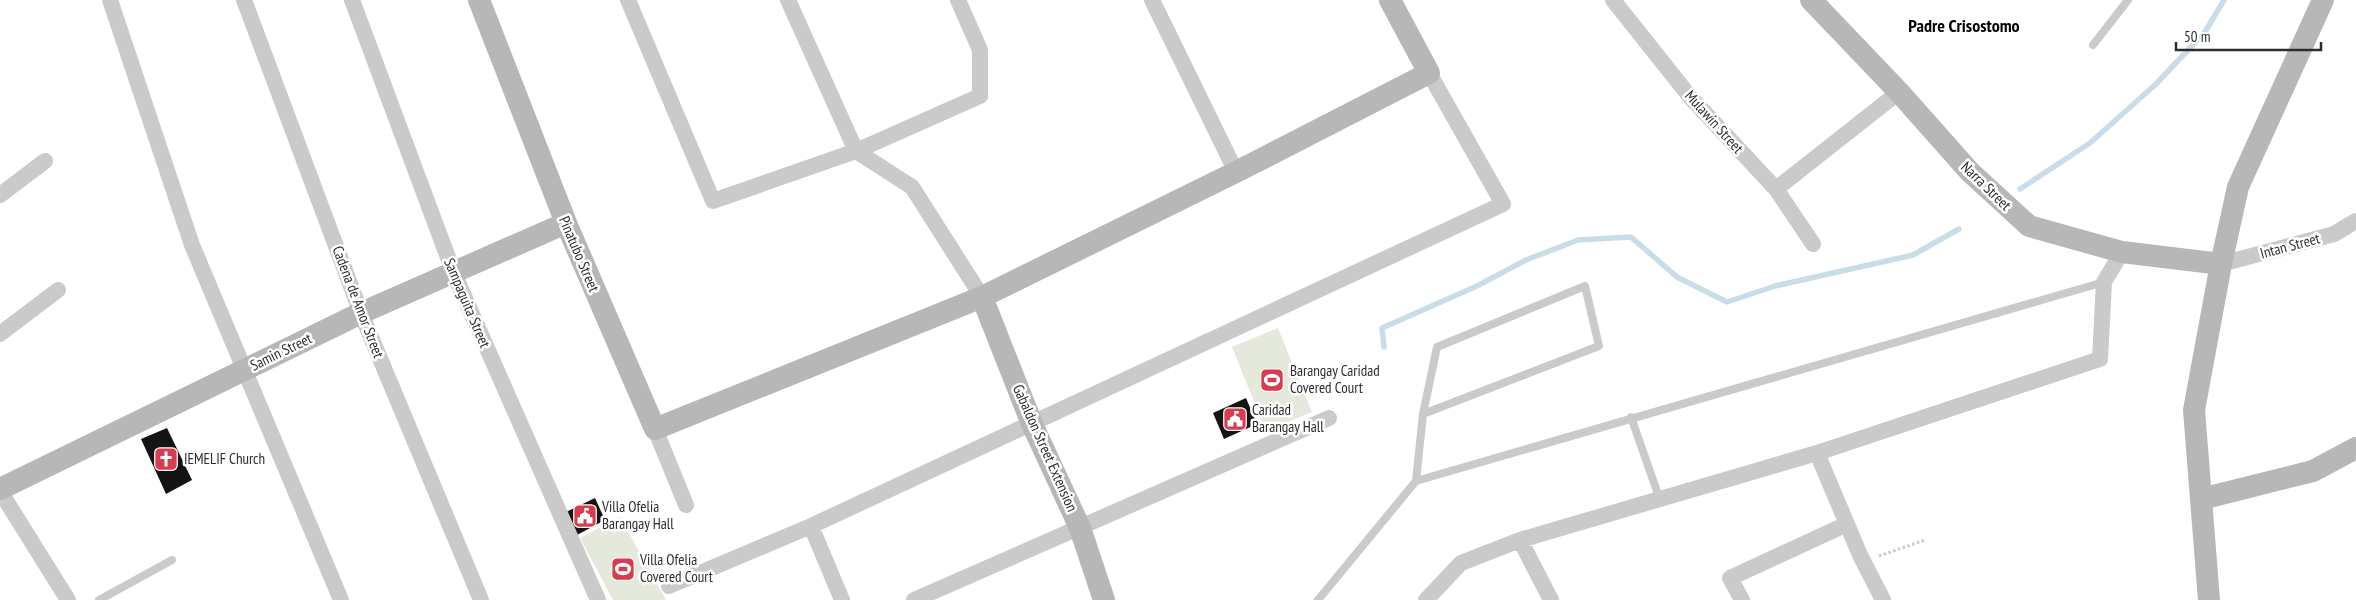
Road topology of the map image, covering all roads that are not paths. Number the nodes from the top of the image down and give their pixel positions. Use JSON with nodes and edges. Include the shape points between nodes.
{"nodes":[{"id":1,"x":110,"y":0,"type":"edge"},
{"id":2,"x":244,"y":0,"type":"edge"},
{"id":3,"x":352,"y":0,"type":"edge"},
{"id":4,"x":479,"y":0,"type":"edge"},
{"id":5,"x":628,"y":0,"type":"edge"},
{"id":6,"x":788,"y":0,"type":"edge"},
{"id":7,"x":958,"y":0,"type":"edge"},
{"id":8,"x":1152,"y":0,"type":"edge"},
{"id":9,"x":1390,"y":0,"type":"edge"},
{"id":10,"x":1613,"y":0,"type":"edge"},
{"id":11,"x":1811,"y":0,"type":"edge"},
{"id":12,"x":2128,"y":0,"type":"edge"},
{"id":13,"x":2324,"y":0,"type":"edge"},
{"id":14,"x":2093,"y":45,"type":"dead end"},
{"id":15,"x":1429,"y":73,"type":"junction"},
{"id":16,"x":1900,"y":92,"type":"junction"},
{"id":17,"x":856,"y":151,"type":"junction"},
{"id":18,"x":45,"y":162,"type":"dead end"},
{"id":19,"x":1236,"y":172,"type":"junction"},
{"id":20,"x":1776,"y":189,"type":"junction"},
{"id":21,"x":0,"y":195,"type":"edge"},
{"id":22,"x":2356,"y":221,"type":"edge"},
{"id":23,"x":566,"y":223,"type":"junction"},
{"id":24,"x":1813,"y":244,"type":"dead end"},
{"id":25,"x":2122,"y":252,"type":"junction"},
{"id":26,"x":2221,"y":264,"type":"junction"},
{"id":27,"x":453,"y":271,"type":"junction"},
{"id":28,"x":2104,"y":282,"type":"junction"},
{"id":29,"x":58,"y":290,"type":"dead end"},
{"id":30,"x":982,"y":297,"type":"junction"},
{"id":31,"x":360,"y":312,"type":"junction"},
{"id":32,"x":0,"y":334,"type":"edge"},
{"id":33,"x":243,"y":371,"type":"junction"},
{"id":34,"x":1423,"y":414,"type":"junction"},
{"id":35,"x":1631,"y":417,"type":"junction"},
{"id":36,"x":1329,"y":418,"type":"dead end"},
{"id":37,"x":1032,"y":424,"type":"junction"},
{"id":38,"x":656,"y":429,"type":"junction"},
{"id":39,"x":2356,"y":448,"type":"edge"},
{"id":40,"x":1817,"y":453,"type":"junction"},
{"id":41,"x":1416,"y":481,"type":"junction"},
{"id":42,"x":0,"y":490,"type":"edge"},
{"id":43,"x":2201,"y":499,"type":"junction"},
{"id":44,"x":1660,"y":500,"type":"junction"},
{"id":45,"x":686,"y":505,"type":"dead end"},
{"id":46,"x":1847,"y":524,"type":"junction"},
{"id":47,"x":811,"y":526,"type":"junction"},
{"id":48,"x":1080,"y":528,"type":"junction"},
{"id":49,"x":1520,"y":540,"type":"junction"},
{"id":50,"x":172,"y":560,"type":"dead end"},
{"id":51,"x":670,"y":586,"type":"dead end"},
{"id":52,"x":68,"y":600,"type":"edge"},
{"id":53,"x":99,"y":600,"type":"edge"},
{"id":54,"x":341,"y":600,"type":"edge"},
{"id":55,"x":481,"y":600,"type":"edge"},
{"id":56,"x":598,"y":600,"type":"edge"},
{"id":57,"x":842,"y":600,"type":"edge"},
{"id":58,"x":914,"y":600,"type":"edge"},
{"id":59,"x":1104,"y":600,"type":"edge"},
{"id":60,"x":1318,"y":600,"type":"edge"},
{"id":61,"x":1426,"y":600,"type":"edge"},
{"id":62,"x":1551,"y":600,"type":"edge"},
{"id":63,"x":1742,"y":600,"type":"edge"},
{"id":64,"x":1883,"y":600,"type":"edge"},
{"id":65,"x":2209,"y":600,"type":"edge"}],
"edges":[{"from":1,"to":33,"type":"street","via":[[192,245]]},
{"from":2,"to":31,"type":"street","name":"Cadena de Amor Street"},
{"from":3,"to":27,"type":"street","name":"Sampaguita Street"},
{"from":4,"to":23,"type":"street","name":"Pinatubo Street"},
{"from":5,"to":17,"type":"street","via":[[713,201]]},
{"from":6,"to":17,"type":"street"},
{"from":7,"to":17,"type":"street","via":[[980,50],[980,96]]},
{"from":8,"to":19,"type":"street"},
{"from":9,"to":15,"type":"street"},
{"from":10,"to":20,"type":"street","name":"Mulawin Street","via":[[1691,98]]},
{"from":11,"to":16,"type":"street","name":"Narra Street"},
{"from":12,"to":14,"type":"lane"},
{"from":13,"to":26,"type":"street","via":[[2238,187]]},
{"from":15,"to":19,"type":"street"},
{"from":15,"to":37,"type":"street","via":[[1504,204]]},
{"from":16,"to":20,"type":"street"},
{"from":16,"to":25,"type":"street","name":"Narra Street","via":[[1970,172],[2029,226]]},
{"from":17,"to":30,"type":"street","via":[[912,187]]},
{"from":18,"to":21,"type":"street"},
{"from":19,"to":30,"type":"street"},
{"from":20,"to":24,"type":"street","name":"Mulawin Street"},
{"from":22,"to":26,"type":"street","name":"Intan Street","via":[[2334,234]]},
{"from":23,"to":27,"type":"street","name":"Samin Street"},
{"from":23,"to":38,"type":"street","name":"Pinatubo Street"},
{"from":25,"to":26,"type":"street","name":"Narra Street"},
{"from":25,"to":28,"type":"street"},
{"from":26,"to":43,"type":"street","via":[[2194,410]]},
{"from":27,"to":31,"type":"street","name":"Samin Street"},
{"from":27,"to":56,"type":"street","name":"Sampaguita Street"},
{"from":28,"to":35,"type":"lane"},
{"from":28,"to":40,"type":"street","via":[[2100,359]]},
{"from":29,"to":32,"type":"street"},
{"from":30,"to":37,"type":"street","name":"Gabaldon Street Extension"},
{"from":30,"to":38,"type":"street"},
{"from":31,"to":33,"type":"street","name":"Samin Street"},
{"from":31,"to":55,"type":"street","name":"Cadena de Amor Street"},
{"from":33,"to":42,"type":"street","name":"Samin Street"},
{"from":33,"to":54,"type":"street"},
{"from":34,"to":34,"type":"lane","via":[[1437,347],[1586,286],[1599,346]]},
{"from":34,"to":41,"type":"lane"},
{"from":35,"to":41,"type":"lane"},
{"from":35,"to":44,"type":"lane"},
{"from":36,"to":48,"type":"street"},
{"from":37,"to":47,"type":"street"},
{"from":37,"to":48,"type":"street","name":"Gabaldon Street Extension"},
{"from":38,"to":45,"type":"street","name":"Pinatubo Street"},
{"from":39,"to":43,"type":"street","via":[[2313,471]]},
{"from":40,"to":44,"type":"street"},
{"from":40,"to":46,"type":"street"},
{"from":41,"to":60,"type":"lane"},
{"from":42,"to":52,"type":"street"},
{"from":43,"to":65,"type":"street"},
{"from":44,"to":49,"type":"street"},
{"from":46,"to":63,"type":"street","via":[[1730,578]]},
{"from":46,"to":64,"type":"street"},
{"from":47,"to":51,"type":"street"},
{"from":47,"to":57,"type":"street"},
{"from":48,"to":58,"type":"street"},
{"from":48,"to":59,"type":"street","name":"Gabaldon Street Extension"},
{"from":49,"to":61,"type":"street","via":[[1461,563]]},
{"from":49,"to":62,"type":"street"},
{"from":50,"to":53,"type":"lane"}]}
